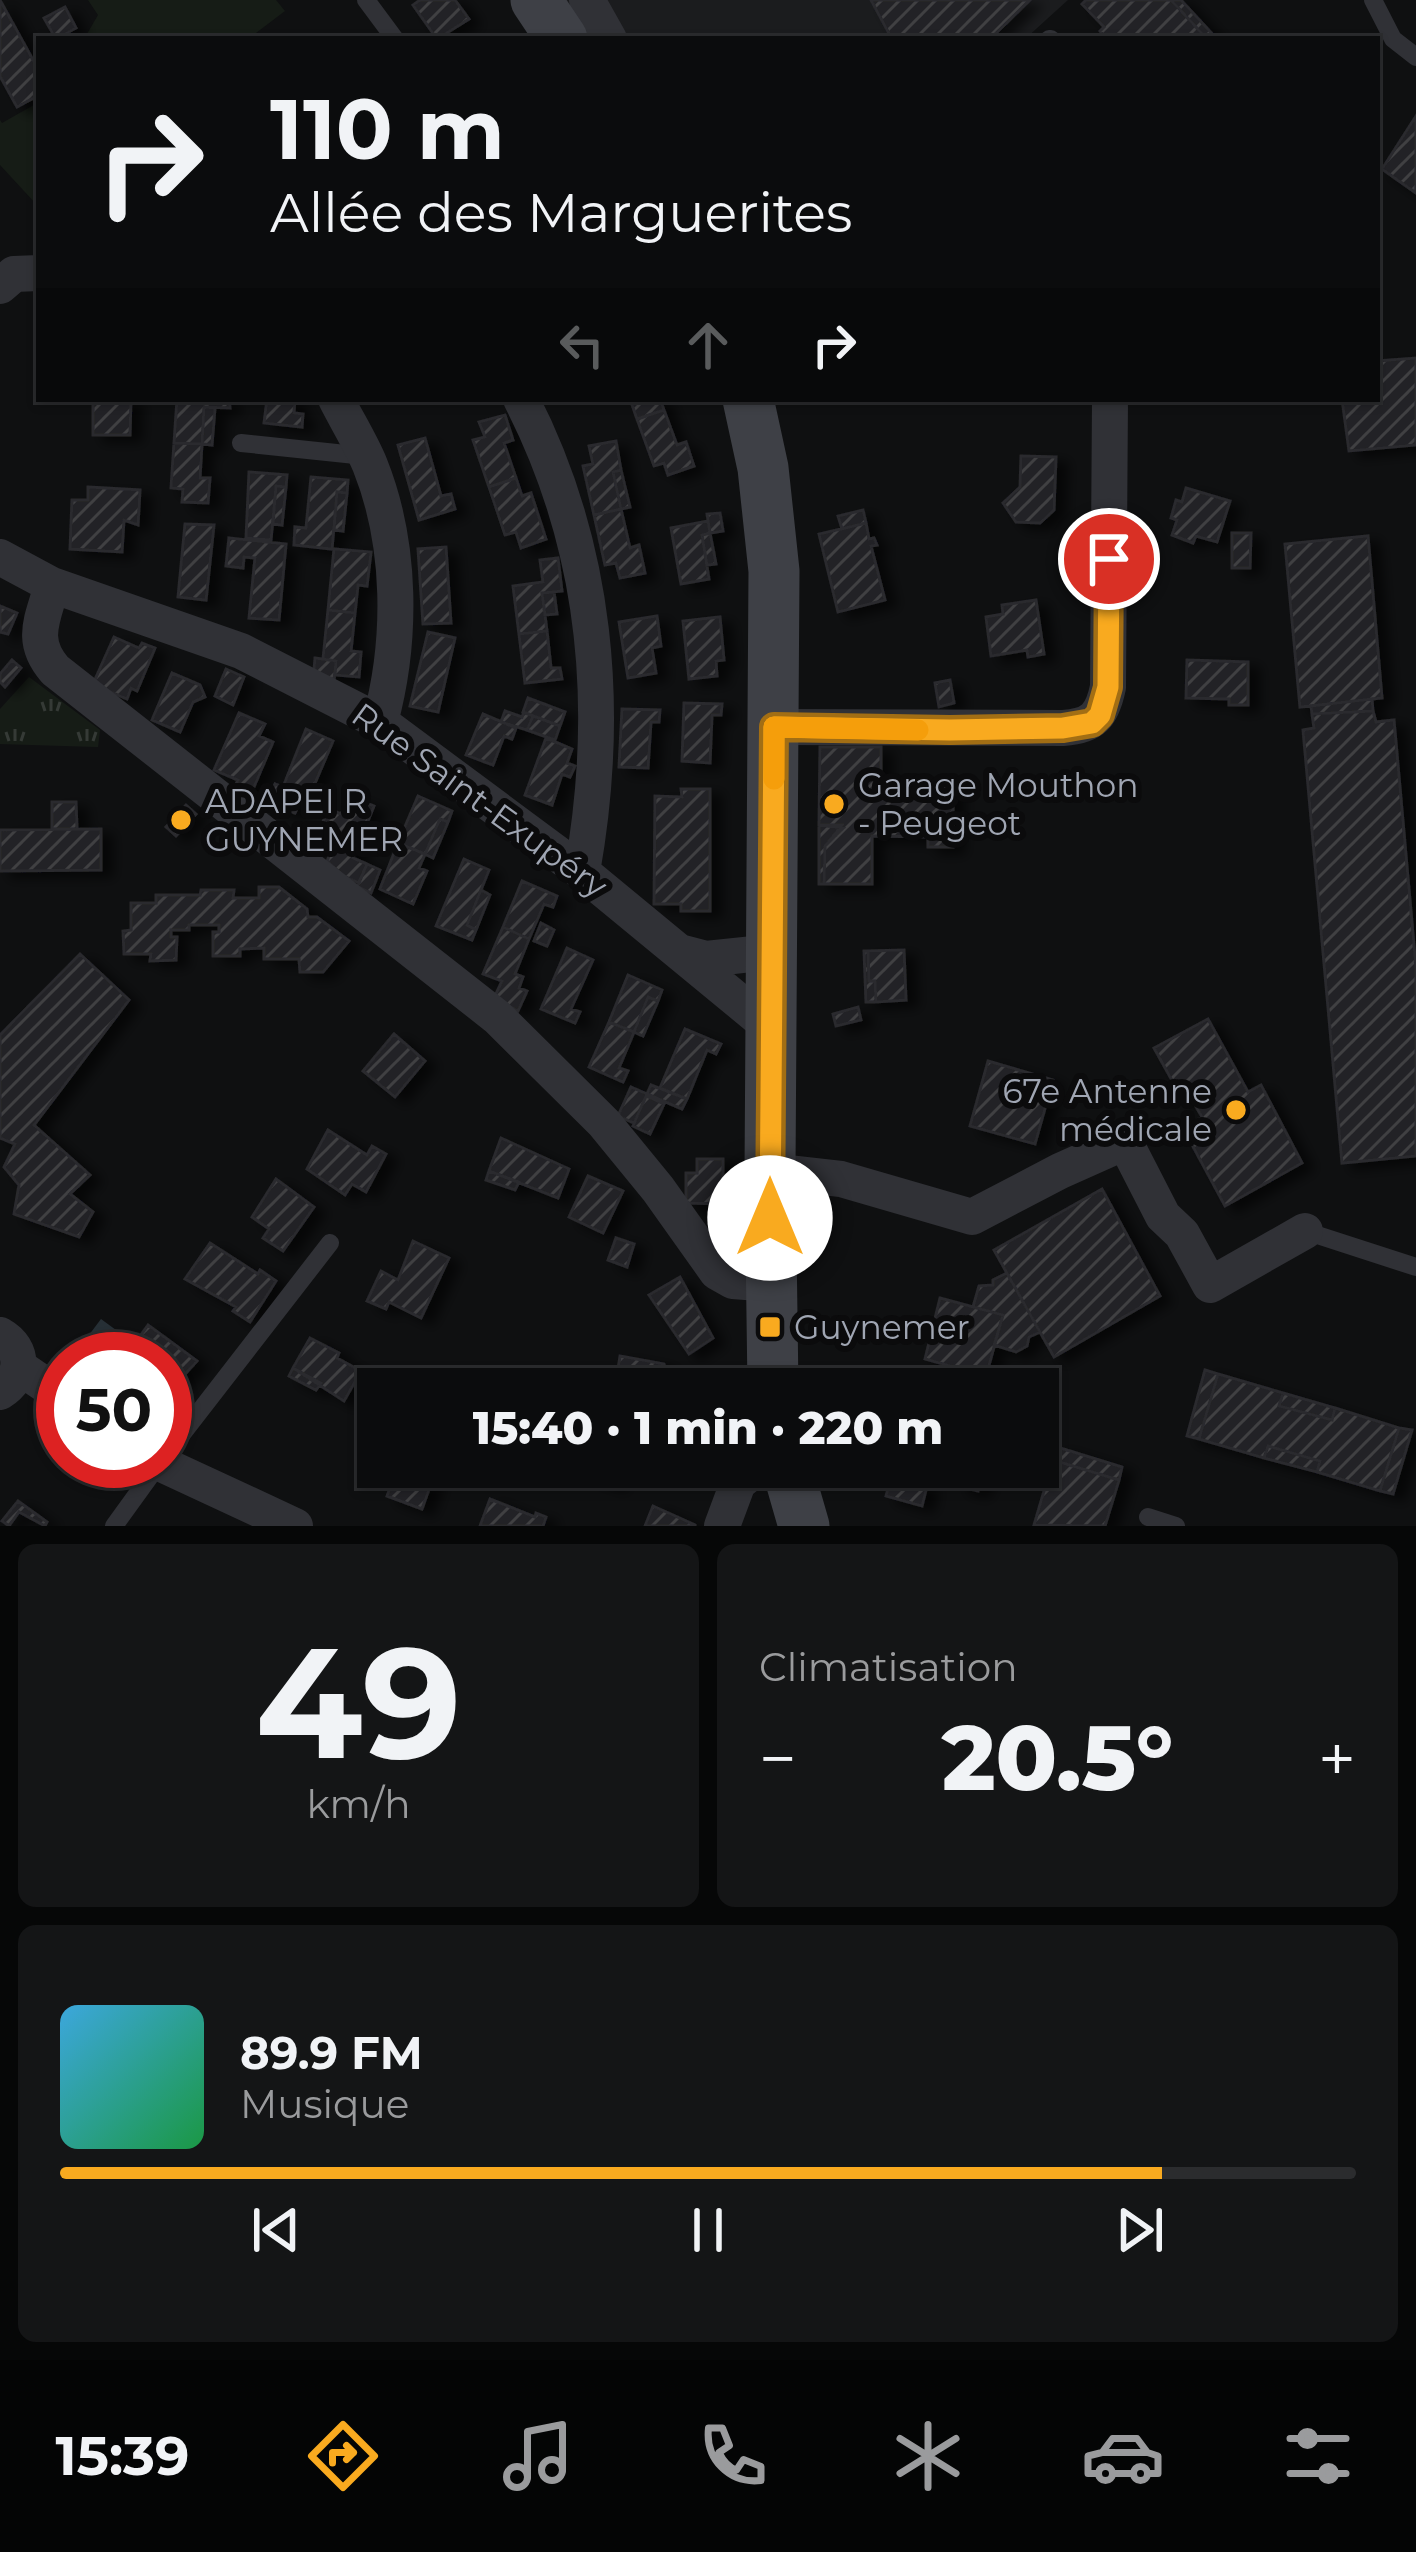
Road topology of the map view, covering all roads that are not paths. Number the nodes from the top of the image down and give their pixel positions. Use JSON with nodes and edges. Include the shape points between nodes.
{"nodes":[{"id":1,"x":366,"y":0,"type":"edge"},
{"id":2,"x":1373,"y":0,"type":"edge"},
{"id":3,"x":554,"y":21,"type":"edge"},
{"id":4,"x":393,"y":36,"type":"edge"},
{"id":5,"x":600,"y":36,"type":"edge"},
{"id":6,"x":1416,"y":57,"type":"edge"},
{"id":7,"x":36,"y":273,"type":"edge"},
{"id":8,"x":1,"y":283,"type":"edge"},
{"id":9,"x":338,"y":402,"type":"edge"},
{"id":10,"x":522,"y":402,"type":"edge"},
{"id":11,"x":749,"y":402,"type":"edge"},
{"id":12,"x":1110,"y":402,"type":"edge"},
{"id":13,"x":241,"y":443,"type":"dead end"},
{"id":14,"x":365,"y":456,"type":"junction"},
{"id":15,"x":0,"y":557,"type":"edge"},
{"id":16,"x":52,"y":585,"type":"junction"},
{"id":17,"x":380,"y":722,"type":"junction"},
{"id":18,"x":774,"y":727,"type":"junction"},
{"id":19,"x":582,"y":872,"type":"junction"},
{"id":20,"x":771,"y":952,"type":"junction"},
{"id":21,"x":683,"y":953,"type":"junction"},
{"id":22,"x":770,"y":1027,"type":"junction"},
{"id":23,"x":770,"y":1171,"type":"junction"},
{"id":24,"x":1305,"y":1231,"type":"joint"},
{"id":25,"x":330,"y":1243,"type":"dead end"},
{"id":26,"x":1416,"y":1267,"type":"edge"},
{"id":27,"x":770,"y":1284,"type":"junction"},
{"id":28,"x":0,"y":1335,"type":"edge"},
{"id":29,"x":772,"y":1368,"type":"edge"},
{"id":30,"x":10,"y":1379,"type":"edge"},
{"id":31,"x":192,"y":1419,"type":"edge"},
{"id":32,"x":192,"y":1481,"type":"edge"},
{"id":33,"x":140,"y":1488,"type":"edge"},
{"id":34,"x":736,"y":1488,"type":"edge"},
{"id":35,"x":793,"y":1488,"type":"edge"},
{"id":36,"x":248,"y":1517,"type":"edge"},
{"id":37,"x":1148,"y":1517,"type":"dead end"},
{"id":38,"x":114,"y":1526,"type":"edge"},
{"id":39,"x":295,"y":1526,"type":"edge"},
{"id":40,"x":722,"y":1526,"type":"edge"},
{"id":41,"x":804,"y":1526,"type":"edge"},
{"id":42,"x":1176,"y":1526,"type":"edge"}],
"edges":[{"from":1,"to":4,"type":"lane"},
{"from":2,"to":6,"type":"lane","via":[[1393,39]]},
{"from":3,"to":5,"type":"street"},
{"from":7,"to":8,"type":"street"},
{"from":9,"to":14,"type":"street"},
{"from":10,"to":19,"type":"street","via":[[564,496],[594,646],[598,751]]},
{"from":11,"to":18,"type":"main road","via":[[772,543]]},
{"from":12,"to":18,"type":"street","via":[[1108,687],[1092,723]]},
{"from":13,"to":14,"type":"lane"},
{"from":14,"to":17,"type":"street","via":[[387,532],[396,608],[393,673]]},
{"from":15,"to":16,"type":"street","name":"Rue Saint-Exupéry"},
{"from":16,"to":17,"type":"street","name":"Rue Saint-Exupéry","via":[[242,651]]},
{"from":16,"to":27,"type":"street","via":[[38,639],[55,670],[497,1017],[604,1123],[717,1272]]},
{"from":17,"to":19,"type":"street","name":"Rue Saint-Exupéry"},
{"from":18,"to":20,"type":"main road"},
{"from":19,"to":21,"type":"street","name":"Rue Saint-Exupéry"},
{"from":20,"to":21,"type":"street","via":[[706,959]]},
{"from":20,"to":22,"type":"main road"},
{"from":21,"to":22,"type":"street","name":"Rue Saint-Exupéry"},
{"from":22,"to":23,"type":"main road"},
{"from":23,"to":24,"type":"street","via":[[841,1179],[972,1217],[1125,1142],[1210,1285]]},
{"from":23,"to":27,"type":"main road"},
{"from":24,"to":26,"type":"lane"},
{"from":25,"to":31,"type":"lane"},
{"from":27,"to":29,"type":"main road"},
{"from":28,"to":30,"type":"street","via":[[14,1346]]},
{"from":32,"to":36,"type":"street"},
{"from":33,"to":38,"type":"lane"},
{"from":34,"to":40,"type":"street"},
{"from":35,"to":41,"type":"main road"},
{"from":36,"to":39,"type":"street"},
{"from":37,"to":42,"type":"lane"}]}
